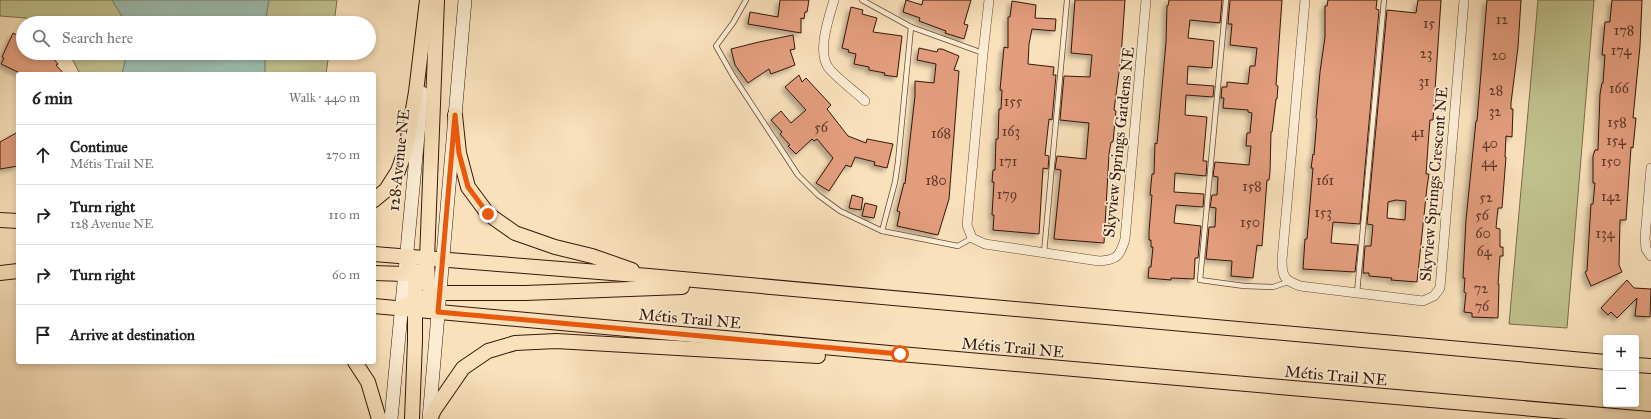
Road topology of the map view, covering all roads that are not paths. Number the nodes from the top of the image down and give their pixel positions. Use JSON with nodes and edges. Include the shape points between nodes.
{"nodes":[{"id":1,"x":427,"y":0,"type":"edge"},
{"id":2,"x":431,"y":0,"type":"edge"},
{"id":3,"x":437,"y":0,"type":"edge"},
{"id":4,"x":465,"y":0,"type":"edge"},
{"id":5,"x":746,"y":0,"type":"edge"},
{"id":6,"x":834,"y":0,"type":"edge"},
{"id":7,"x":862,"y":0,"type":"edge"},
{"id":8,"x":989,"y":0,"type":"edge"},
{"id":9,"x":1067,"y":0,"type":"edge"},
{"id":10,"x":1146,"y":0,"type":"edge"},
{"id":11,"x":1226,"y":0,"type":"edge"},
{"id":12,"x":1305,"y":0,"type":"edge"},
{"id":13,"x":1384,"y":0,"type":"edge"},
{"id":14,"x":1464,"y":0,"type":"edge"},
{"id":15,"x":911,"y":27,"type":"junction"},
{"id":16,"x":982,"y":54,"type":"junction"},
{"id":17,"x":865,"y":101,"type":"dead end"},
{"id":18,"x":455,"y":115,"type":"junction"},
{"id":19,"x":1651,"y":168,"type":"edge"},
{"id":20,"x":376,"y":198,"type":"edge"},
{"id":21,"x":0,"y":211,"type":"edge"},
{"id":22,"x":16,"y":212,"type":"edge"},
{"id":23,"x":0,"y":220,"type":"edge"},
{"id":24,"x":16,"y":221,"type":"edge"},
{"id":25,"x":882,"y":231,"type":"junction"},
{"id":26,"x":972,"y":238,"type":"junction"},
{"id":27,"x":1044,"y":253,"type":"junction"},
{"id":28,"x":376,"y":254,"type":"edge"},
{"id":29,"x":1651,"y":256,"type":"edge"},
{"id":30,"x":405,"y":257,"type":"junction"},
{"id":31,"x":443,"y":261,"type":"junction"},
{"id":32,"x":427,"y":264,"type":"junction"},
{"id":33,"x":16,"y":271,"type":"edge"},
{"id":34,"x":376,"y":273,"type":"edge"},
{"id":35,"x":408,"y":273,"type":"junction"},
{"id":36,"x":0,"y":274,"type":"edge"},
{"id":37,"x":16,"y":276,"type":"edge"},
{"id":38,"x":649,"y":276,"type":"junction"},
{"id":39,"x":1288,"y":282,"type":"junction"},
{"id":40,"x":740,"y":284,"type":"junction"},
{"id":41,"x":1357,"y":293,"type":"junction"},
{"id":42,"x":435,"y":294,"type":"junction"},
{"id":43,"x":376,"y":306,"type":"edge"},
{"id":44,"x":411,"y":306,"type":"junction"},
{"id":45,"x":438,"y":312,"type":"junction"},
{"id":46,"x":900,"y":354,"type":"junction"},
{"id":47,"x":1603,"y":362,"type":"edge"},
{"id":48,"x":356,"y":364,"type":"edge"},
{"id":49,"x":1639,"y":365,"type":"edge"},
{"id":50,"x":1651,"y":366,"type":"edge"},
{"id":51,"x":380,"y":419,"type":"edge"},
{"id":52,"x":391,"y":419,"type":"edge"},
{"id":53,"x":412,"y":419,"type":"edge"},
{"id":54,"x":429,"y":419,"type":"edge"},
{"id":55,"x":1650,"y":419,"type":"edge"}],
"edges":[{"from":1,"to":20,"type":"main road","via":[[406,149],[398,171],[386,190]]},
{"from":2,"to":30,"type":"main road","name":"128 Avenue NE"},
{"from":3,"to":32,"type":"main road"},
{"from":4,"to":18,"type":"main road"},
{"from":5,"to":25,"type":"lane","via":[[716,46],[732,76],[798,175],[818,195],[840,211]]},
{"from":6,"to":17,"type":"street","via":[[823,55],[828,67]]},
{"from":7,"to":15,"type":"lane"},
{"from":8,"to":16,"type":"street"},
{"from":9,"to":27,"type":"lane"},
{"from":10,"to":27,"type":"street","name":"Skyview Springs Gardens NE","via":[[1125,239],[1121,252],[1111,260],[1099,261]]},
{"from":11,"to":39,"type":"lane","via":[[1200,280],[1273,287]]},
{"from":12,"to":39,"type":"street","via":[[1282,260],[1282,274]]},
{"from":13,"to":41,"type":"lane"},
{"from":14,"to":41,"type":"street","name":"Skyview Springs Crescent NE","via":[[1440,288],[1434,296],[1423,301]]},
{"from":15,"to":16,"type":"lane"},
{"from":15,"to":25,"type":"lane","via":[[898,162]]},
{"from":16,"to":26,"type":"street","via":[[967,225]]},
{"from":18,"to":31,"type":"main road"},
{"from":18,"to":38,"type":"main road","via":[[459,153],[468,187],[488,214],[514,233]]},
{"from":19,"to":29,"type":"street","via":[[1645,238],[1646,249]]},
{"from":21,"to":22,"type":"main road"},
{"from":23,"to":24,"type":"main road"},
{"from":25,"to":26,"type":"lane","via":[[958,246]]},
{"from":26,"to":27,"type":"street","name":"Skyview Springs Gardens NE","via":[[985,244]]},
{"from":28,"to":30,"type":"main road"},
{"from":30,"to":32,"type":"main road"},
{"from":30,"to":35,"type":"main road","via":[[409,263]]},
{"from":31,"to":32,"type":"main road"},
{"from":31,"to":38,"type":"main road"},
{"from":31,"to":42,"type":"main road"},
{"from":32,"to":35,"type":"main road"},
{"from":32,"to":42,"type":"main road"},
{"from":33,"to":36,"type":"main road"},
{"from":34,"to":35,"type":"main road"},
{"from":35,"to":44,"type":"main road","via":[[415,282]]},
{"from":36,"to":37,"type":"main road"},
{"from":38,"to":40,"type":"main road"},
{"from":39,"to":41,"type":"street","name":"Skyview Springs Crescent NE","via":[[1300,286]]},
{"from":40,"to":42,"type":"main road"},
{"from":40,"to":47,"type":"main road"},
{"from":42,"to":44,"type":"main road"},
{"from":42,"to":45,"type":"main road","via":[[432,304]]},
{"from":43,"to":44,"type":"main road","name":"Métis Trail NE"},
{"from":44,"to":45,"type":"main road","name":"Métis Trail NE"},
{"from":44,"to":52,"type":"main road"},
{"from":44,"to":53,"type":"main road"},
{"from":45,"to":46,"type":"main road","name":"Métis Trail NE"},
{"from":45,"to":54,"type":"main road"},
{"from":46,"to":54,"type":"main road","via":[[861,358],[556,341],[515,343],[488,351],[462,368]]},
{"from":46,"to":55,"type":"main road","name":"Métis Trail NE"},
{"from":48,"to":51,"type":"main road","via":[[368,382]]},
{"from":49,"to":50,"type":"main road"}]}
